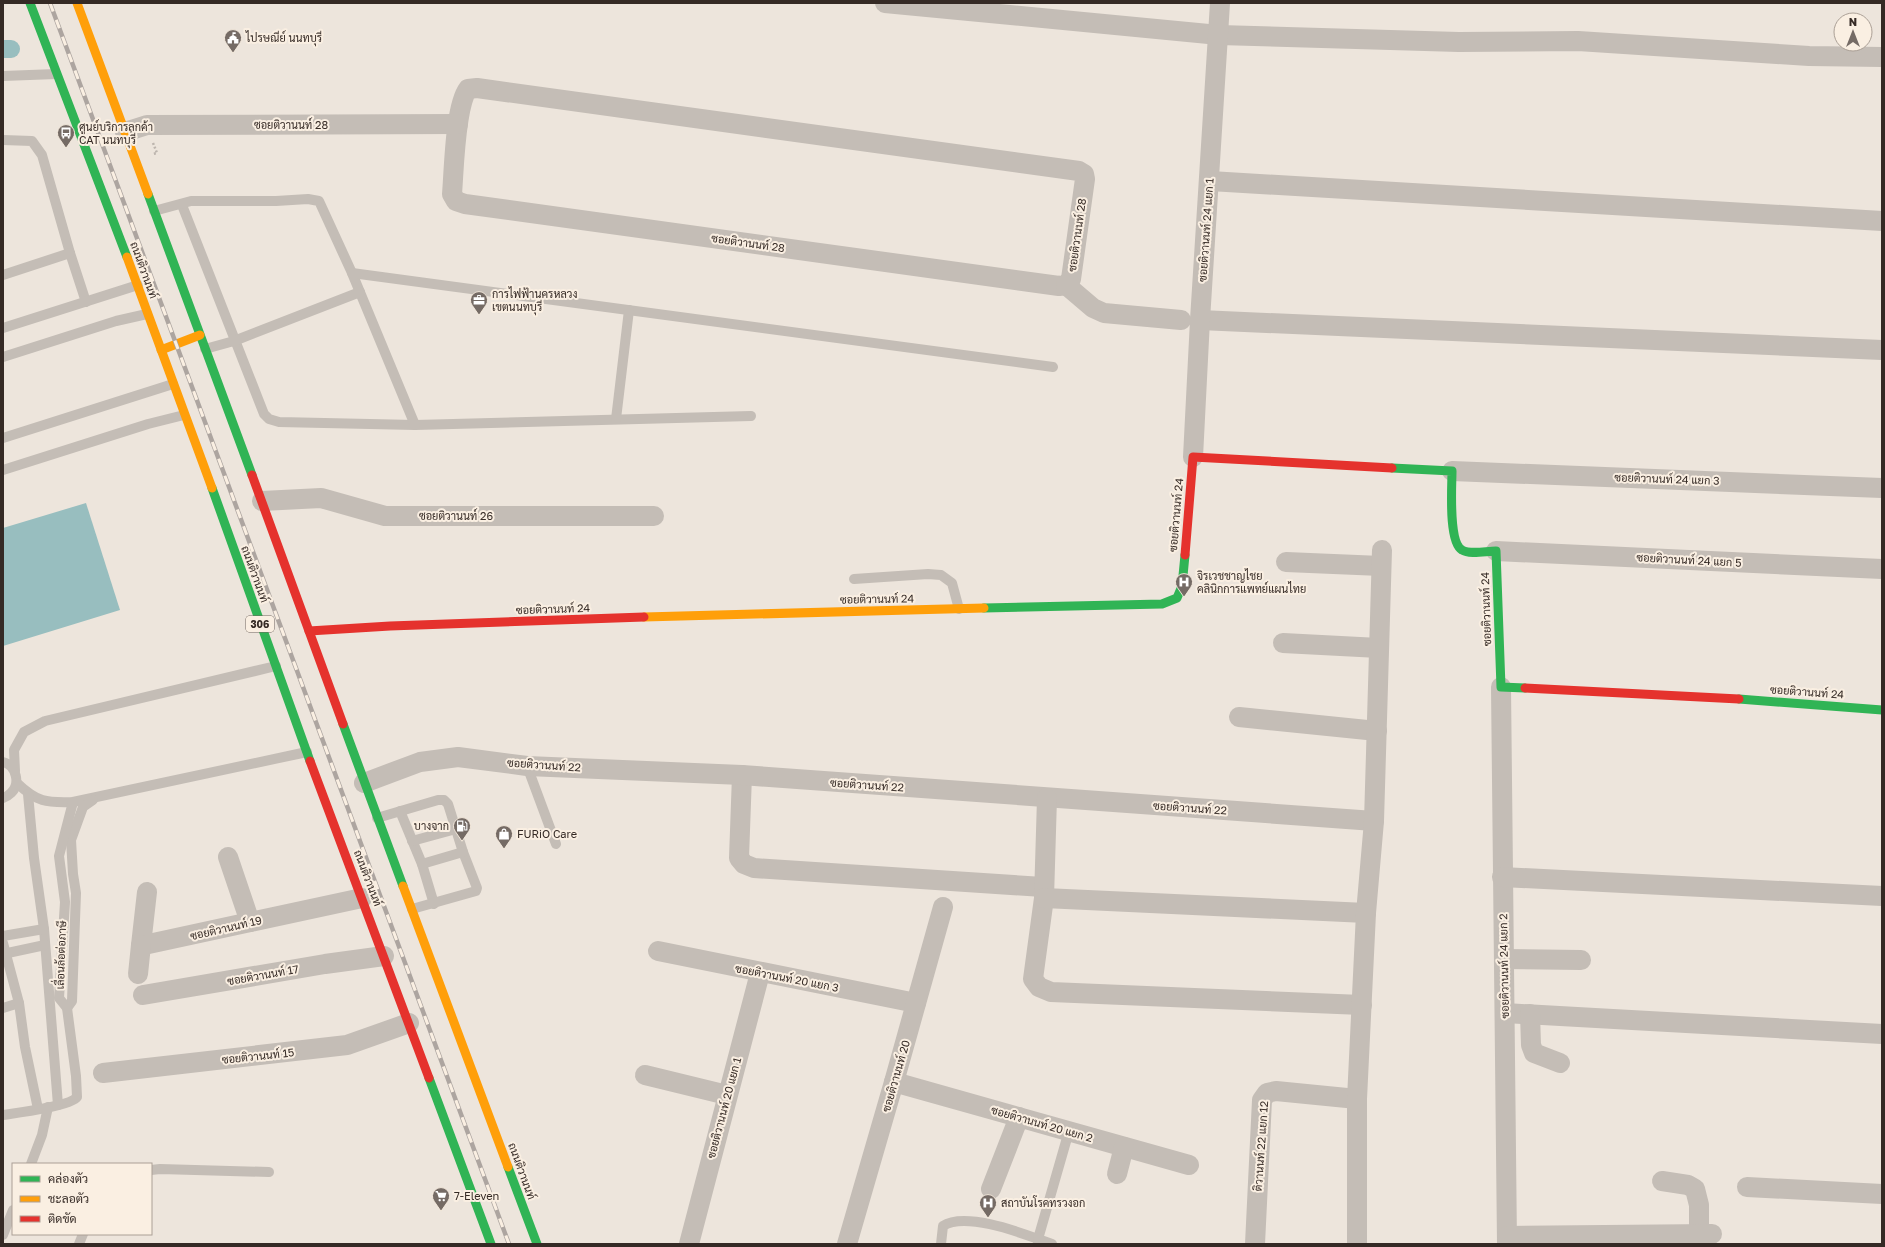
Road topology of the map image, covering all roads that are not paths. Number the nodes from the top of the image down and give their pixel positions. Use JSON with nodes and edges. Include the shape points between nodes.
{"nodes":[{"id":1,"x":30,"y":3,"type":"edge"},
{"id":2,"x":77,"y":3,"type":"edge"},
{"id":3,"x":885,"y":3,"type":"edge"},
{"id":4,"x":1220,"y":3,"type":"edge"},
{"id":5,"x":969,"y":7,"type":"edge"},
{"id":6,"x":1219,"y":35,"type":"junction"},
{"id":7,"x":1882,"y":58,"type":"edge"},
{"id":8,"x":56,"y":74,"type":"junction"},
{"id":9,"x":3,"y":76,"type":"edge"},
{"id":10,"x":458,"y":124,"type":"junction"},
{"id":11,"x":125,"y":132,"type":"junction"},
{"id":12,"x":3,"y":140,"type":"edge"},
{"id":13,"x":1210,"y":181,"type":"junction"},
{"id":14,"x":182,"y":205,"type":"junction"},
{"id":15,"x":154,"y":211,"type":"junction"},
{"id":16,"x":1882,"y":221,"type":"edge"},
{"id":17,"x":70,"y":253,"type":"junction"},
{"id":18,"x":352,"y":273,"type":"junction"},
{"id":19,"x":3,"y":275,"type":"edge"},
{"id":20,"x":138,"y":285,"type":"junction"},
{"id":21,"x":1066,"y":285,"type":"junction"},
{"id":22,"x":360,"y":292,"type":"junction"},
{"id":23,"x":86,"y":302,"type":"junction"},
{"id":24,"x":629,"y":310,"type":"junction"},
{"id":25,"x":147,"y":314,"type":"junction"},
{"id":26,"x":1190,"y":320,"type":"junction"},
{"id":27,"x":3,"y":328,"type":"edge"},
{"id":28,"x":200,"y":335,"type":"junction"},
{"id":29,"x":234,"y":342,"type":"junction"},
{"id":30,"x":206,"y":349,"type":"junction"},
{"id":31,"x":161,"y":350,"type":"junction"},
{"id":32,"x":1882,"y":350,"type":"edge"},
{"id":33,"x":3,"y":357,"type":"edge"},
{"id":34,"x":1053,"y":367,"type":"dead end"},
{"id":35,"x":173,"y":384,"type":"junction"},
{"id":36,"x":184,"y":416,"type":"junction"},
{"id":37,"x":751,"y":416,"type":"dead end"},
{"id":38,"x":616,"y":419,"type":"junction"},
{"id":39,"x":415,"y":425,"type":"junction"},
{"id":40,"x":3,"y":438,"type":"edge"},
{"id":41,"x":1193,"y":457,"type":"junction"},
{"id":42,"x":3,"y":470,"type":"edge"},
{"id":43,"x":1452,"y":470,"type":"junction"},
{"id":44,"x":1882,"y":488,"type":"edge"},
{"id":45,"x":262,"y":501,"type":"junction"},
{"id":46,"x":654,"y":516,"type":"dead end"},
{"id":47,"x":1496,"y":551,"type":"junction"},
{"id":48,"x":1286,"y":562,"type":"dead end"},
{"id":49,"x":1882,"y":569,"type":"edge"},
{"id":50,"x":854,"y":579,"type":"dead end"},
{"id":51,"x":959,"y":609,"type":"junction"},
{"id":52,"x":309,"y":631,"type":"junction"},
{"id":53,"x":1283,"y":644,"type":"dead end"},
{"id":54,"x":1379,"y":648,"type":"junction"},
{"id":55,"x":276,"y":666,"type":"junction"},
{"id":56,"x":1501,"y":687,"type":"junction"},
{"id":57,"x":1882,"y":710,"type":"edge"},
{"id":58,"x":1239,"y":718,"type":"dead end"},
{"id":59,"x":1377,"y":731,"type":"junction"},
{"id":60,"x":307,"y":752,"type":"junction"},
{"id":61,"x":3,"y":762,"type":"edge"},
{"id":62,"x":527,"y":766,"type":"junction"},
{"id":63,"x":15,"y":771,"type":"junction"},
{"id":64,"x":742,"y":775,"type":"junction"},
{"id":65,"x":17,"y":783,"type":"junction"},
{"id":66,"x":364,"y":783,"type":"junction"},
{"id":67,"x":28,"y":794,"type":"junction"},
{"id":68,"x":100,"y":795,"type":"junction"},
{"id":69,"x":3,"y":798,"type":"edge"},
{"id":70,"x":1047,"y":798,"type":"junction"},
{"id":71,"x":73,"y":802,"type":"junction"},
{"id":72,"x":400,"y":811,"type":"junction"},
{"id":73,"x":377,"y":818,"type":"junction"},
{"id":74,"x":1374,"y":821,"type":"junction"},
{"id":75,"x":456,"y":829,"type":"junction"},
{"id":76,"x":412,"y":841,"type":"junction"},
{"id":77,"x":556,"y":844,"type":"dead end"},
{"id":78,"x":463,"y":852,"type":"junction"},
{"id":79,"x":228,"y":857,"type":"dead end"},
{"id":80,"x":422,"y":864,"type":"junction"},
{"id":81,"x":1502,"y":877,"type":"junction"},
{"id":82,"x":147,"y":892,"type":"dead end"},
{"id":83,"x":1044,"y":893,"type":"junction"},
{"id":84,"x":1882,"y":896,"type":"edge"},
{"id":85,"x":362,"y":898,"type":"junction"},
{"id":86,"x":434,"y":904,"type":"junction"},
{"id":87,"x":943,"y":907,"type":"dead end"},
{"id":88,"x":412,"y":909,"type":"junction"},
{"id":89,"x":1366,"y":913,"type":"junction"},
{"id":90,"x":250,"y":922,"type":"junction"},
{"id":91,"x":44,"y":929,"type":"junction"},
{"id":92,"x":3,"y":936,"type":"edge"},
{"id":93,"x":45,"y":945,"type":"junction"},
{"id":94,"x":141,"y":945,"type":"junction"},
{"id":95,"x":4,"y":950,"type":"edge"},
{"id":96,"x":658,"y":951,"type":"dead end"},
{"id":97,"x":384,"y":956,"type":"junction"},
{"id":98,"x":1504,"y":959,"type":"junction"},
{"id":99,"x":1581,"y":960,"type":"dead end"},
{"id":100,"x":760,"y":973,"type":"junction"},
{"id":101,"x":138,"y":974,"type":"dead end"},
{"id":102,"x":143,"y":995,"type":"dead end"},
{"id":103,"x":18,"y":1003,"type":"junction"},
{"id":104,"x":916,"y":1003,"type":"junction"},
{"id":105,"x":1362,"y":1005,"type":"junction"},
{"id":106,"x":3,"y":1008,"type":"edge"},
{"id":107,"x":67,"y":1008,"type":"junction"},
{"id":108,"x":1505,"y":1013,"type":"junction"},
{"id":109,"x":1530,"y":1014,"type":"junction"},
{"id":110,"x":409,"y":1023,"type":"junction"},
{"id":111,"x":1882,"y":1034,"type":"edge"},
{"id":112,"x":1560,"y":1062,"type":"dead end"},
{"id":113,"x":103,"y":1073,"type":"dead end"},
{"id":114,"x":645,"y":1075,"type":"dead end"},
{"id":115,"x":894,"y":1082,"type":"junction"},
{"id":116,"x":727,"y":1095,"type":"junction"},
{"id":117,"x":1357,"y":1099,"type":"junction"},
{"id":118,"x":48,"y":1107,"type":"junction"},
{"id":119,"x":3,"y":1115,"type":"edge"},
{"id":120,"x":1019,"y":1117,"type":"junction"},
{"id":121,"x":1069,"y":1131,"type":"junction"},
{"id":122,"x":1124,"y":1147,"type":"junction"},
{"id":123,"x":31,"y":1163,"type":"edge"},
{"id":124,"x":1189,"y":1165,"type":"dead end"},
{"id":125,"x":152,"y":1170,"type":"edge"},
{"id":126,"x":269,"y":1172,"type":"dead end"},
{"id":127,"x":1117,"y":1174,"type":"dead end"},
{"id":128,"x":1662,"y":1181,"type":"dead end"},
{"id":129,"x":1747,"y":1187,"type":"dead end"},
{"id":130,"x":991,"y":1189,"type":"dead end"},
{"id":131,"x":1882,"y":1194,"type":"edge"},
{"id":132,"x":12,"y":1212,"type":"edge"},
{"id":133,"x":3,"y":1235,"type":"edge"},
{"id":134,"x":1507,"y":1240,"type":"edge"},
{"id":135,"x":1038,"y":1241,"type":"edge"},
{"id":136,"x":492,"y":1244,"type":"edge"},
{"id":137,"x":536,"y":1244,"type":"edge"},
{"id":138,"x":689,"y":1244,"type":"edge"},
{"id":139,"x":847,"y":1244,"type":"edge"},
{"id":140,"x":941,"y":1244,"type":"edge"},
{"id":141,"x":1052,"y":1244,"type":"edge"},
{"id":142,"x":1255,"y":1244,"type":"edge"},
{"id":143,"x":1356,"y":1244,"type":"edge"}],
"edges":[{"from":1,"to":8,"type":"main road","name":"ถนนติวานนท์","number":"306"},
{"from":2,"to":11,"type":"main road","name":"ถนนติวานนท์"},
{"from":3,"to":5,"type":"street"},
{"from":4,"to":6,"type":"street","name":"ซอยติวานนท์ 24 แยก 1"},
{"from":5,"to":6,"type":"street"},
{"from":6,"to":7,"type":"street","via":[[1451,42],[1578,41]]},
{"from":6,"to":13,"type":"street","name":"ซอยติวานนท์ 24 แยก 1"},
{"from":8,"to":9,"type":"lane"},
{"from":8,"to":20,"type":"main road","name":"ถนนติวานนท์","number":"306"},
{"from":10,"to":11,"type":"street","name":"ซอยติวานนท์ 28","via":[[147,125]]},
{"from":10,"to":21,"type":"street","name":"ซอยติวานนท์ 28","via":[[452,194],[456,201],[465,204]]},
{"from":10,"to":21,"type":"street","name":"ซอยติวานนท์ 28","via":[[463,96],[468,89],[477,88],[1079,171],[1084,174],[1085,179],[1071,279]]},
{"from":11,"to":15,"type":"main road","name":"ถนนติวานนท์"},
{"from":12,"to":17,"type":"lane","via":[[32,141],[42,155]]},
{"from":13,"to":16,"type":"street"},
{"from":13,"to":26,"type":"street","name":"ซอยติวานนท์ 24 แยก 1"},
{"from":14,"to":15,"type":"lane"},
{"from":14,"to":18,"type":"lane","via":[[191,201],[308,199],[319,202]]},
{"from":14,"to":29,"type":"lane"},
{"from":15,"to":28,"type":"main road","name":"ถนนติวานนท์"},
{"from":17,"to":19,"type":"lane"},
{"from":17,"to":23,"type":"lane"},
{"from":18,"to":22,"type":"lane"},
{"from":18,"to":24,"type":"lane"},
{"from":20,"to":23,"type":"lane"},
{"from":20,"to":25,"type":"main road","name":"ถนนติวานนท์","number":"306"},
{"from":21,"to":26,"type":"street","via":[[1093,308],[1104,313]]},
{"from":22,"to":29,"type":"lane"},
{"from":22,"to":39,"type":"lane"},
{"from":23,"to":27,"type":"lane"},
{"from":24,"to":34,"type":"lane"},
{"from":24,"to":38,"type":"lane"},
{"from":25,"to":31,"type":"main road","name":"ถนนติวานนท์","number":"306"},
{"from":25,"to":33,"type":"lane","via":[[116,321]]},
{"from":26,"to":32,"type":"street"},
{"from":26,"to":41,"type":"street","name":"ซอยติวานนท์ 24 แยก 1"},
{"from":28,"to":30,"type":"main road","name":"ถนนติวานนท์"},
{"from":28,"to":31,"type":"main road"},
{"from":29,"to":30,"type":"lane"},
{"from":29,"to":39,"type":"lane","via":[[264,414],[269,419],[279,422]]},
{"from":30,"to":45,"type":"main road","name":"ถนนติวานนท์"},
{"from":31,"to":35,"type":"main road","name":"ถนนติวานนท์","number":"306"},
{"from":35,"to":36,"type":"main road","name":"ถนนติวานนท์","number":"306"},
{"from":35,"to":40,"type":"lane"},
{"from":36,"to":42,"type":"lane","via":[[148,424]]},
{"from":36,"to":55,"type":"main road","name":"ถนนติวานนท์","number":"306"},
{"from":37,"to":38,"type":"lane"},
{"from":38,"to":39,"type":"lane"},
{"from":41,"to":43,"type":"main road"},
{"from":41,"to":51,"type":"main road","name":"ซอยติวานนท์ 24","via":[[1182,586],[1177,598],[1162,604]]},
{"from":43,"to":44,"type":"street","name":"ซอยติวานนท์ 24 แยก 3"},
{"from":43,"to":47,"type":"main road","via":[[1455,544],[1468,552]]},
{"from":45,"to":46,"type":"street","name":"ซอยติวานนท์ 26","via":[[321,498],[385,516]]},
{"from":45,"to":52,"type":"main road","name":"ถนนติวานนท์"},
{"from":47,"to":49,"type":"street","name":"ซอยติวานนท์ 24 แยก 5"},
{"from":47,"to":56,"type":"main road","name":"ซอยติวานนท์ 24"},
{"from":48,"to":54,"type":"street","via":[[1382,558]]},
{"from":50,"to":51,"type":"lane","via":[[941,575],[952,583]]},
{"from":51,"to":52,"type":"main road","name":"ซอยติวานนท์ 24","via":[[390,626]]},
{"from":52,"to":66,"type":"main road","name":"ถนนติวานนท์"},
{"from":53,"to":54,"type":"street"},
{"from":54,"to":59,"type":"street"},
{"from":55,"to":60,"type":"main road","name":"ถนนติวานนท์","number":"306"},
{"from":55,"to":63,"type":"lane","via":[[45,721],[24,732],[14,750]]},
{"from":56,"to":57,"type":"main road","name":"ซอยติวานนท์ 24","via":[[1715,697]]},
{"from":56,"to":81,"type":"street","name":"ซอยติวานนท์ 24 แยก 2"},
{"from":58,"to":59,"type":"street"},
{"from":59,"to":74,"type":"street"},
{"from":60,"to":68,"type":"lane"},
{"from":60,"to":85,"type":"main road","name":"ถนนติวานนท์","number":"306"},
{"from":61,"to":63,"type":"lane","via":[[7,762]]},
{"from":62,"to":64,"type":"street","name":"ซอยติวานนท์ 22"},
{"from":62,"to":66,"type":"street","name":"ซอยติวานนท์ 22","via":[[458,757],[420,762]]},
{"from":62,"to":77,"type":"lane"},
{"from":63,"to":65,"type":"lane"},
{"from":64,"to":70,"type":"street","name":"ซอยติวานนท์ 22"},
{"from":64,"to":83,"type":"street","via":[[739,858],[744,864],[761,868]]},
{"from":65,"to":67,"type":"lane"},
{"from":65,"to":69,"type":"lane","via":[[12,793]]},
{"from":66,"to":73,"type":"main road","name":"ถนนติวานนท์"},
{"from":67,"to":71,"type":"lane","via":[[48,803]]},
{"from":67,"to":91,"type":"lane"},
{"from":68,"to":71,"type":"lane"},
{"from":68,"to":107,"type":"lane","name":"เลื่อนล้อต่อภาษี","via":[[83,807],[72,840],[76,893],[72,1000]]},
{"from":70,"to":74,"type":"street","name":"ซอยติวานนท์ 22"},
{"from":70,"to":83,"type":"street"},
{"from":71,"to":107,"type":"lane","name":"เลื่อนล้อต่อภาษี","via":[[59,856],[66,902],[59,998]]},
{"from":72,"to":73,"type":"lane"},
{"from":72,"to":75,"type":"lane","via":[[444,800],[448,804]]},
{"from":72,"to":76,"type":"lane"},
{"from":73,"to":88,"type":"main road","name":"ถนนติวานนท์"},
{"from":74,"to":89,"type":"street"},
{"from":75,"to":76,"type":"lane"},
{"from":75,"to":78,"type":"lane"},
{"from":76,"to":80,"type":"lane"},
{"from":78,"to":80,"type":"lane"},
{"from":78,"to":86,"type":"lane","via":[[477,889]]},
{"from":79,"to":90,"type":"street"},
{"from":80,"to":86,"type":"lane"},
{"from":81,"to":84,"type":"street"},
{"from":81,"to":98,"type":"street","name":"ซอยติวานนท์ 24 แยก 2"},
{"from":82,"to":94,"type":"street"},
{"from":83,"to":89,"type":"street"},
{"from":83,"to":105,"type":"street","via":[[1033,979],[1039,987],[1051,992]]},
{"from":85,"to":90,"type":"street","name":"ซอยติวานนท์ 19"},
{"from":85,"to":97,"type":"main road","name":"ถนนติวานนท์","number":"306"},
{"from":86,"to":88,"type":"lane"},
{"from":87,"to":104,"type":"street","name":"ซอยติวานนท์ 20"},
{"from":88,"to":137,"type":"main road","name":"ถนนติวานนท์"},
{"from":89,"to":105,"type":"street"},
{"from":90,"to":94,"type":"street","name":"ซอยติวานนท์ 19"},
{"from":91,"to":92,"type":"lane"},
{"from":91,"to":93,"type":"lane"},
{"from":93,"to":95,"type":"lane"},
{"from":93,"to":118,"type":"lane"},
{"from":94,"to":101,"type":"street"},
{"from":95,"to":103,"type":"lane"},
{"from":96,"to":100,"type":"street","name":"ซอยติวานนท์ 20 แยก 3"},
{"from":97,"to":102,"type":"street","name":"ซอยติวานนท์ 17"},
{"from":97,"to":110,"type":"main road","name":"ถนนติวานนท์","number":"306"},
{"from":98,"to":99,"type":"street"},
{"from":98,"to":108,"type":"street","name":"ซอยติวานนท์ 24 แยก 2"},
{"from":100,"to":104,"type":"street","name":"ซอยติวานนท์ 20 แยก 3"},
{"from":100,"to":116,"type":"street","name":"ซอยติวานนท์ 20 แยก 1"},
{"from":103,"to":106,"type":"lane"},
{"from":103,"to":118,"type":"lane","via":[[24,1047]]},
{"from":104,"to":115,"type":"street","name":"ซอยติวานนท์ 20"},
{"from":105,"to":117,"type":"street"},
{"from":107,"to":118,"type":"lane","via":[[77,1097]]},
{"from":108,"to":109,"type":"street"},
{"from":108,"to":134,"type":"street","name":"ซอยติวานนท์ 24 แยก 2"},
{"from":109,"to":111,"type":"street"},
{"from":109,"to":112,"type":"street","via":[[1531,1045],[1534,1053]]},
{"from":110,"to":113,"type":"street","name":"ซอยติวานนท์ 15","via":[[347,1046]]},
{"from":110,"to":136,"type":"main road","name":"ถนนติวานนท์","number":"306"},
{"from":114,"to":116,"type":"street"},
{"from":115,"to":120,"type":"street","name":"ซอยติวานนท์ 20 แยก 2"},
{"from":115,"to":139,"type":"street","name":"ซอยติวานนท์ 20"},
{"from":116,"to":138,"type":"street","name":"ซอยติวานนท์ 20 แยก 1"},
{"from":117,"to":142,"type":"street","name":"ติวานนท์ 22 แยก 12","via":[[1276,1091],[1266,1093],[1262,1100]]},
{"from":117,"to":143,"type":"street"},
{"from":118,"to":119,"type":"lane"},
{"from":118,"to":123,"type":"lane","via":[[42,1135]]},
{"from":120,"to":121,"type":"street","name":"ซอยติวานนท์ 20 แยก 2"},
{"from":120,"to":130,"type":"street"},
{"from":121,"to":122,"type":"street","name":"ซอยติวานนท์ 20 แยก 2"},
{"from":121,"to":135,"type":"lane"},
{"from":122,"to":124,"type":"street","name":"ซอยติวานนท์ 20 แยก 2"},
{"from":122,"to":127,"type":"street"},
{"from":125,"to":126,"type":"lane"},
{"from":128,"to":134,"type":"street","via":[[1688,1185],[1694,1189],[1706,1234]]},
{"from":129,"to":131,"type":"street"},
{"from":132,"to":133,"type":"lane"},
{"from":135,"to":140,"type":"lane","via":[[989,1224],[956,1220],[943,1226]]},
{"from":135,"to":141,"type":"lane"}]}
